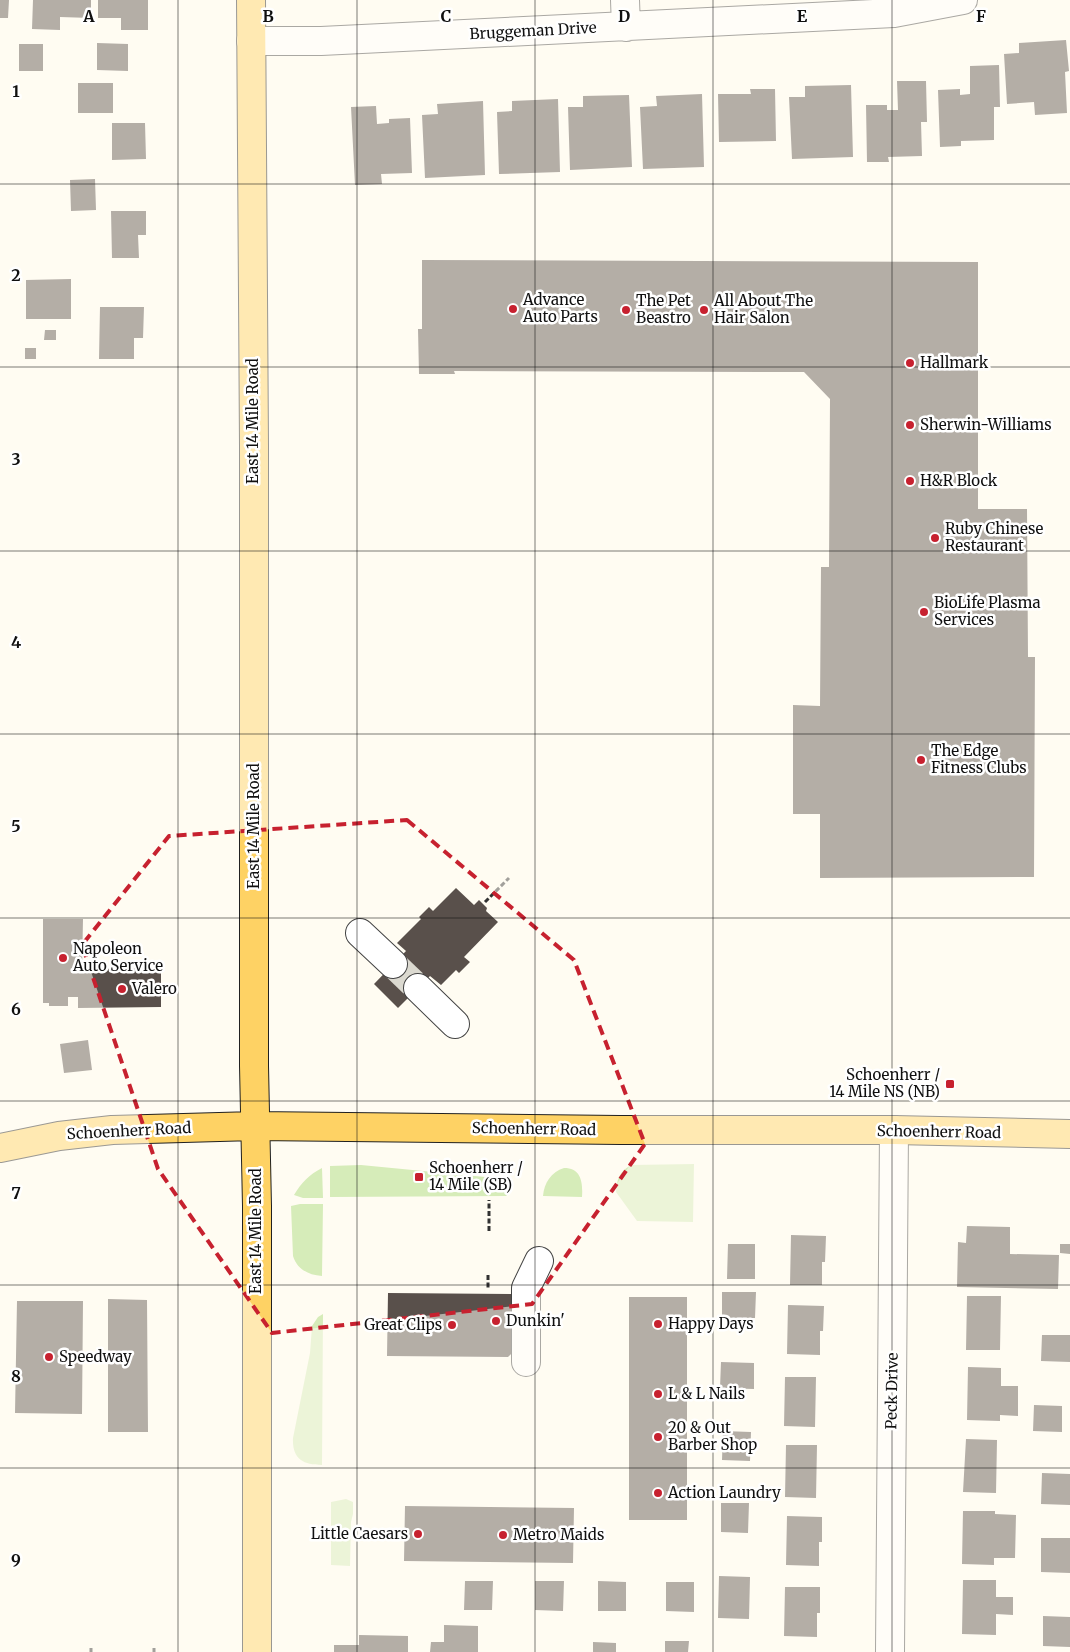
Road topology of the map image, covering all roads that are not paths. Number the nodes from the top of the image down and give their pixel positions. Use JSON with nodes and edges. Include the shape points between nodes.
{"nodes":[{"id":1,"x":251,"y":0,"type":"edge"},
{"id":2,"x":625,"y":0,"type":"edge"},
{"id":3,"x":963,"y":0,"type":"edge"},
{"id":4,"x":626,"y":27,"type":"junction"},
{"id":5,"x":251,"y":41,"type":"junction"},
{"id":6,"x":360,"y":933,"type":"dead end"},
{"id":7,"x":393,"y":964,"type":"tunnel mouth"},
{"id":8,"x":418,"y":988,"type":"tunnel mouth"},
{"id":9,"x":455,"y":1024,"type":"dead end"},
{"id":10,"x":255,"y":1126,"type":"junction"},
{"id":11,"x":894,"y":1130,"type":"junction"},
{"id":12,"x":1070,"y":1134,"type":"edge"},
{"id":13,"x":0,"y":1148,"type":"edge"},
{"id":14,"x":539,"y":1261,"type":"dead end"},
{"id":15,"x":526,"y":1362,"type":"dead end"},
{"id":16,"x":257,"y":1652,"type":"edge"},
{"id":17,"x":890,"y":1652,"type":"edge"}],
"edges":[{"from":1,"to":5,"type":"main road","name":"East 14 Mile Road"},
{"from":2,"to":4,"type":"street"},
{"from":3,"to":4,"type":"street","name":"Bruggeman Drive","via":[[894,13]]},
{"from":4,"to":5,"type":"street","name":"Bruggeman Drive","via":[[321,41]]},
{"from":5,"to":10,"type":"main road","name":"East 14 Mile Road"},
{"from":6,"to":7,"type":"street"},
{"from":8,"to":9,"type":"street"},
{"from":10,"to":11,"type":"main road","name":"Schoenherr Road"},
{"from":10,"to":13,"type":"main road","name":"Schoenherr Road","via":[[112,1130]]},
{"from":10,"to":16,"type":"main road","name":"East 14 Mile Road"},
{"from":11,"to":12,"type":"main road","name":"Schoenherr Road"},
{"from":11,"to":17,"type":"street","name":"Peck Drive"},
{"from":14,"to":15,"type":"street","via":[[526,1288]]}]}
